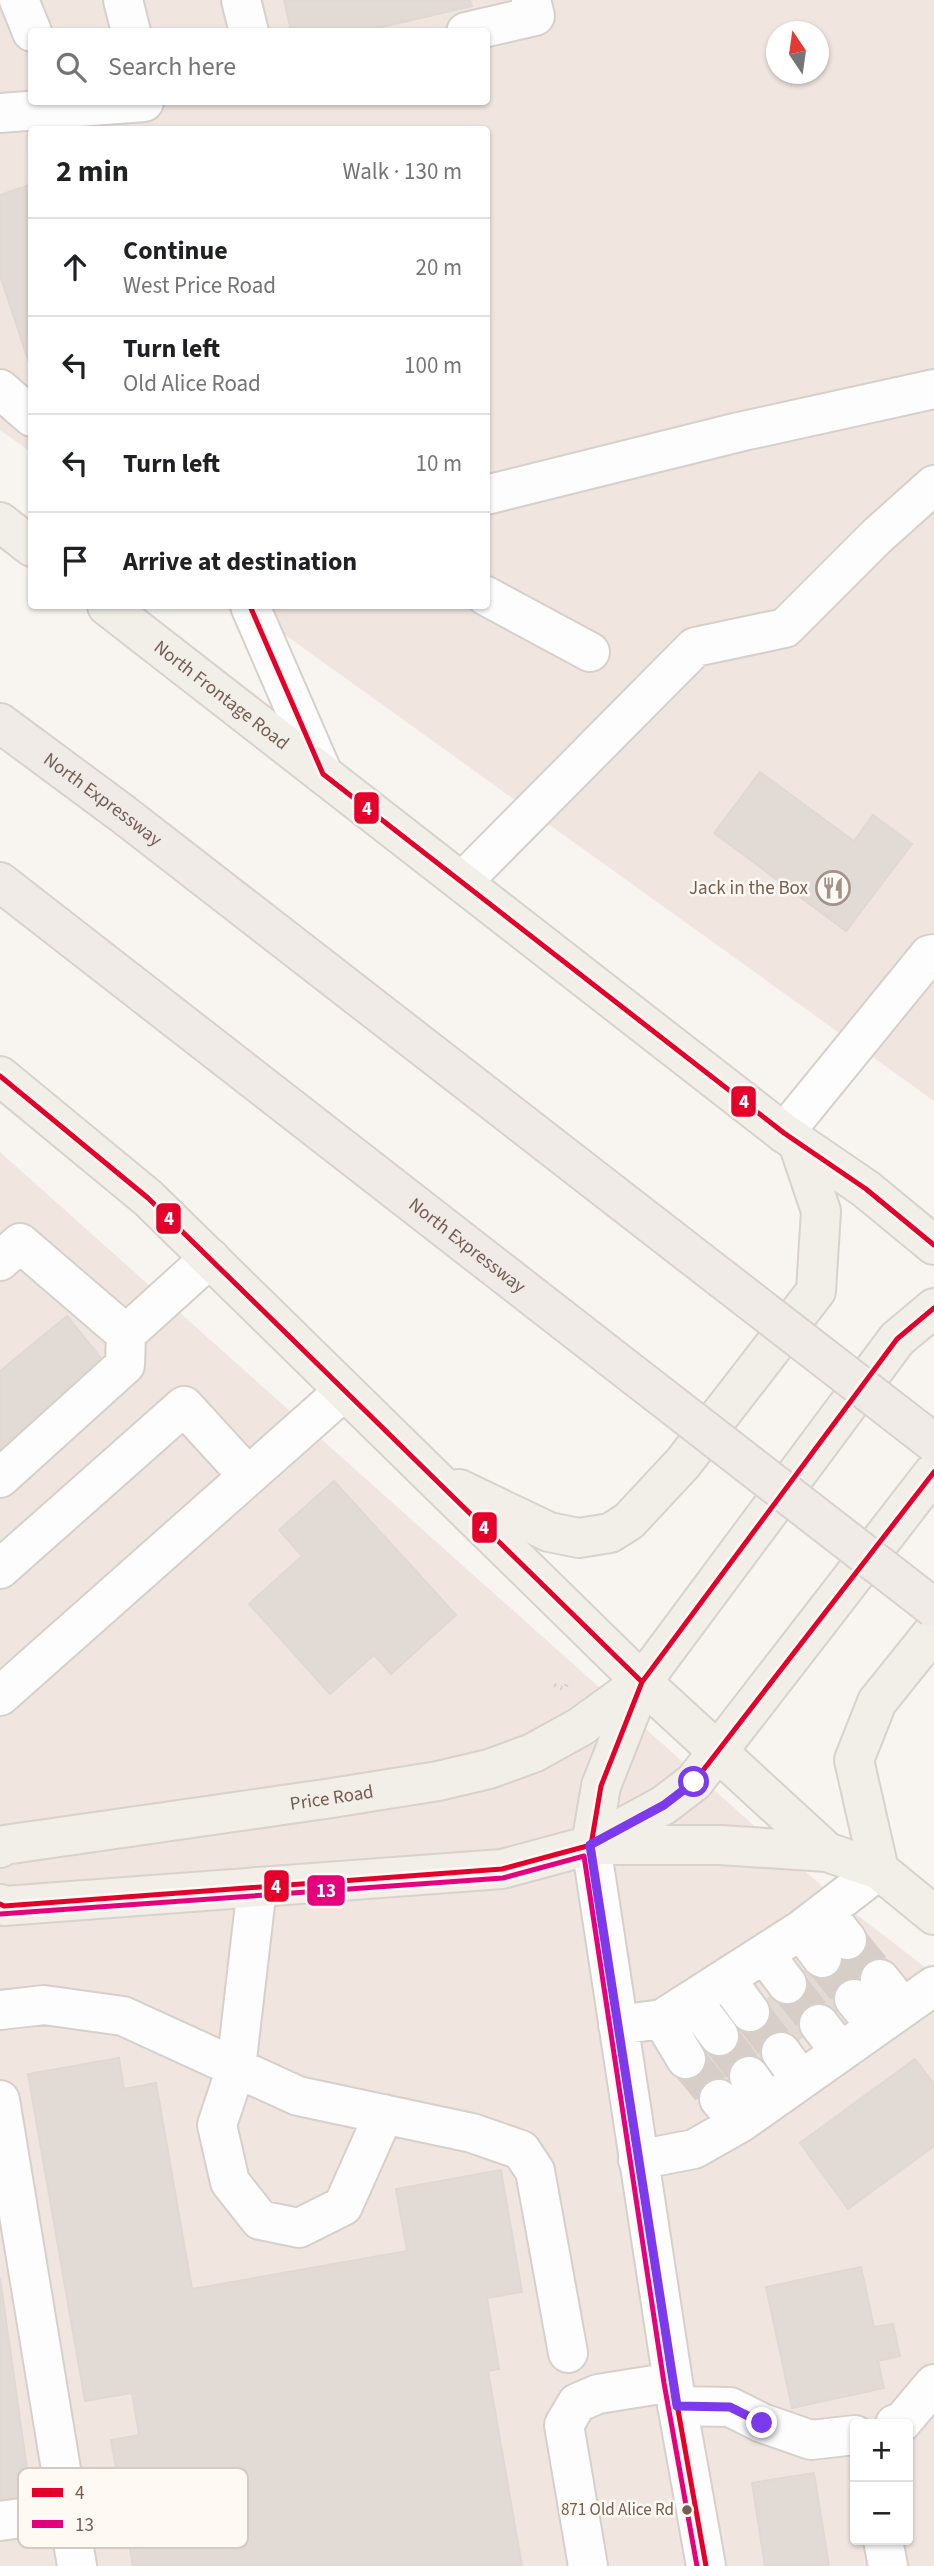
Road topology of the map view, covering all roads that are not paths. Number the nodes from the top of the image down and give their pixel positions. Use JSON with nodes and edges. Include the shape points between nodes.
{"nodes":[{"id":1,"x":19,"y":0,"type":"edge"},
{"id":2,"x":123,"y":0,"type":"edge"},
{"id":3,"x":241,"y":0,"type":"edge"},
{"id":4,"x":531,"y":0,"type":"edge"},
{"id":5,"x":30,"y":28,"type":"edge"},
{"id":6,"x":130,"y":28,"type":"edge"},
{"id":7,"x":248,"y":28,"type":"edge"},
{"id":8,"x":483,"y":28,"type":"edge"},
{"id":9,"x":124,"y":105,"type":"edge"},
{"id":10,"x":148,"y":105,"type":"edge"},
{"id":11,"x":0,"y":113,"type":"edge"},
{"id":12,"x":62,"y":113,"type":"edge"},
{"id":13,"x":156,"y":126,"type":"edge"},
{"id":14,"x":0,"y":389,"type":"edge"},
{"id":15,"x":934,"y":389,"type":"edge"},
{"id":16,"x":28,"y":414,"type":"edge"},
{"id":17,"x":934,"y":485,"type":"edge"},
{"id":18,"x":490,"y":494,"type":"edge"},
{"id":19,"x":0,"y":522,"type":"edge"},
{"id":20,"x":28,"y":544,"type":"edge"},
{"id":21,"x":490,"y":598,"type":"edge"},
{"id":22,"x":111,"y":609,"type":"edge"},
{"id":23,"x":251,"y":609,"type":"edge"},
{"id":24,"x":590,"y":652,"type":"dead end"},
{"id":25,"x":0,"y":723,"type":"edge"},
{"id":26,"x":323,"y":774,"type":"junction"},
{"id":27,"x":0,"y":882,"type":"edge"},
{"id":28,"x":462,"y":882,"type":"junction"},
{"id":29,"x":932,"y":953,"type":"edge"},
{"id":30,"x":0,"y":1076,"type":"edge"},
{"id":31,"x":791,"y":1138,"type":"junction"},
{"id":32,"x":866,"y":1189,"type":"junction"},
{"id":33,"x":934,"y":1210,"type":"edge"},
{"id":34,"x":7,"y":1244,"type":"edge"},
{"id":35,"x":934,"y":1245,"type":"edge"},
{"id":36,"x":210,"y":1258,"type":"junction"},
{"id":37,"x":934,"y":1308,"type":"edge"},
{"id":38,"x":126,"y":1335,"type":"junction"},
{"id":39,"x":344,"y":1391,"type":"junction"},
{"id":40,"x":934,"y":1443,"type":"edge"},
{"id":41,"x":934,"y":1472,"type":"edge"},
{"id":42,"x":428,"y":1475,"type":"junction"},
{"id":43,"x":248,"y":1476,"type":"junction"},
{"id":44,"x":0,"y":1478,"type":"edge"},
{"id":45,"x":0,"y":1569,"type":"edge"},
{"id":46,"x":934,"y":1608,"type":"edge"},
{"id":47,"x":934,"y":1631,"type":"edge"},
{"id":48,"x":642,"y":1682,"type":"junction"},
{"id":49,"x":0,"y":1696,"type":"edge"},
{"id":50,"x":718,"y":1752,"type":"junction"},
{"id":51,"x":590,"y":1845,"type":"junction"},
{"id":52,"x":0,"y":1848,"type":"edge"},
{"id":53,"x":827,"y":1852,"type":"junction"},
{"id":54,"x":879,"y":1870,"type":"junction"},
{"id":55,"x":257,"y":1887,"type":"junction"},
{"id":56,"x":0,"y":1904,"type":"edge"},
{"id":57,"x":934,"y":1915,"type":"edge"},
{"id":58,"x":726,"y":1979,"type":"junction"},
{"id":59,"x":934,"y":1986,"type":"edge"},
{"id":60,"x":0,"y":2010,"type":"edge"},
{"id":61,"x":677,"y":2010,"type":"junction"},
{"id":62,"x":750,"y":2012,"type":"tunnel mouth"},
{"id":63,"x":618,"y":2025,"type":"junction"},
{"id":64,"x":719,"y":2036,"type":"tunnel mouth"},
{"id":65,"x":687,"y":2059,"type":"tunnel mouth"},
{"id":66,"x":236,"y":2068,"type":"junction"},
{"id":67,"x":384,"y":2114,"type":"junction"},
{"id":68,"x":1,"y":2116,"type":"edge"},
{"id":69,"x":638,"y":2160,"type":"junction"},
{"id":70,"x":568,"y":2353,"type":"dead end"},
{"id":71,"x":934,"y":2384,"type":"edge"},
{"id":72,"x":675,"y":2394,"type":"junction"},
{"id":73,"x":905,"y":2419,"type":"edge"},
{"id":74,"x":850,"y":2436,"type":"edge"},
{"id":75,"x":61,"y":2468,"type":"edge"},
{"id":76,"x":18,"y":2519,"type":"edge"},
{"id":77,"x":0,"y":2521,"type":"edge"},
{"id":78,"x":884,"y":2545,"type":"edge"},
{"id":79,"x":74,"y":2548,"type":"edge"},
{"id":80,"x":77,"y":2566,"type":"edge"},
{"id":81,"x":588,"y":2566,"type":"edge"},
{"id":82,"x":706,"y":2566,"type":"edge"},
{"id":83,"x":888,"y":2566,"type":"edge"}],
"edges":[{"from":1,"to":5,"type":"street"},
{"from":2,"to":6,"type":"street"},
{"from":3,"to":7,"type":"street"},
{"from":4,"to":8,"type":"street","via":[[535,16]]},
{"from":9,"to":12,"type":"street"},
{"from":10,"to":13,"type":"street"},
{"from":11,"to":12,"type":"street"},
{"from":14,"to":16,"type":"street"},
{"from":15,"to":18,"type":"street"},
{"from":17,"to":28,"type":"street","via":[[785,628],[695,647]]},
{"from":19,"to":20,"type":"main road"},
{"from":21,"to":24,"type":"street"},
{"from":22,"to":26,"type":"main road","name":"North Frontage Road"},
{"from":23,"to":26,"type":"street"},
{"from":25,"to":40,"type":"highway","name":"North Expressway","bridge":true},
{"from":26,"to":28,"type":"main road","name":"North Frontage Road"},
{"from":27,"to":46,"type":"highway","name":"North Expressway","bridge":true},
{"from":28,"to":31,"type":"main road","name":"North Frontage Road"},
{"from":29,"to":31,"type":"street"},
{"from":30,"to":36,"type":"main road","via":[[148,1198]]},
{"from":31,"to":32,"type":"main road","name":"North Frontage Road"},
{"from":31,"to":42,"type":"main road","via":[[821,1211],[816,1291],[683,1463],[629,1521],[610,1532],[579,1538],[549,1532]]},
{"from":32,"to":33,"type":"main road"},
{"from":32,"to":35,"type":"main road","name":"North Frontage Road"},
{"from":34,"to":38,"type":"street"},
{"from":36,"to":38,"type":"street"},
{"from":36,"to":39,"type":"main road"},
{"from":37,"to":48,"type":"main road","via":[[897,1339]]},
{"from":38,"to":44,"type":"street","via":[[125,1364]]},
{"from":39,"to":42,"type":"main road"},
{"from":39,"to":43,"type":"street"},
{"from":41,"to":50,"type":"main road"},
{"from":42,"to":48,"type":"main road"},
{"from":43,"to":45,"type":"street","via":[[184,1406]]},
{"from":43,"to":49,"type":"street"},
{"from":47,"to":54,"type":"main road","via":[[877,1702],[854,1760]]},
{"from":48,"to":50,"type":"main road"},
{"from":48,"to":51,"type":"main road","via":[[601,1786]]},
{"from":48,"to":52,"type":"main road","name":"Price Road","via":[[580,1727],[533,1753],[489,1769],[438,1781]]},
{"from":50,"to":51,"type":"main road","via":[[694,1782],[664,1805]]},
{"from":50,"to":53,"type":"main road"},
{"from":51,"to":53,"type":"main road","via":[[710,1845]]},
{"from":51,"to":55,"type":"main road","via":[[502,1869]]},
{"from":51,"to":63,"type":"street"},
{"from":53,"to":54,"type":"main road"},
{"from":54,"to":57,"type":"main road"},
{"from":54,"to":58,"type":"street","via":[[824,1935],[776,1970]]},
{"from":55,"to":56,"type":"main road"},
{"from":55,"to":66,"type":"street"},
{"from":58,"to":61,"type":"street"},
{"from":58,"to":62,"type":"street"},
{"from":59,"to":69,"type":"street","via":[[878,2003],[744,2100],[694,2149]]},
{"from":60,"to":66,"type":"street","via":[[44,2005],[123,2016]]},
{"from":61,"to":63,"type":"street"},
{"from":61,"to":64,"type":"street"},
{"from":61,"to":65,"type":"street"},
{"from":63,"to":69,"type":"street"},
{"from":66,"to":67,"type":"street","via":[[298,2096]]},
{"from":66,"to":67,"type":"street","via":[[217,2124],[230,2182],[260,2220],[299,2228],[343,2206]]},
{"from":67,"to":70,"type":"street","via":[[472,2133],[521,2150],[535,2171]]},
{"from":68,"to":75,"type":"street"},
{"from":69,"to":72,"type":"street"},
{"from":71,"to":73,"type":"street"},
{"from":72,"to":74,"type":"street","via":[[730,2407],[811,2440]]},
{"from":72,"to":81,"type":"street","via":[[598,2394],[577,2403],[564,2425]]},
{"from":72,"to":82,"type":"street"},
{"from":76,"to":77,"type":"street"},
{"from":78,"to":83,"type":"street"},
{"from":79,"to":80,"type":"street"}]}
